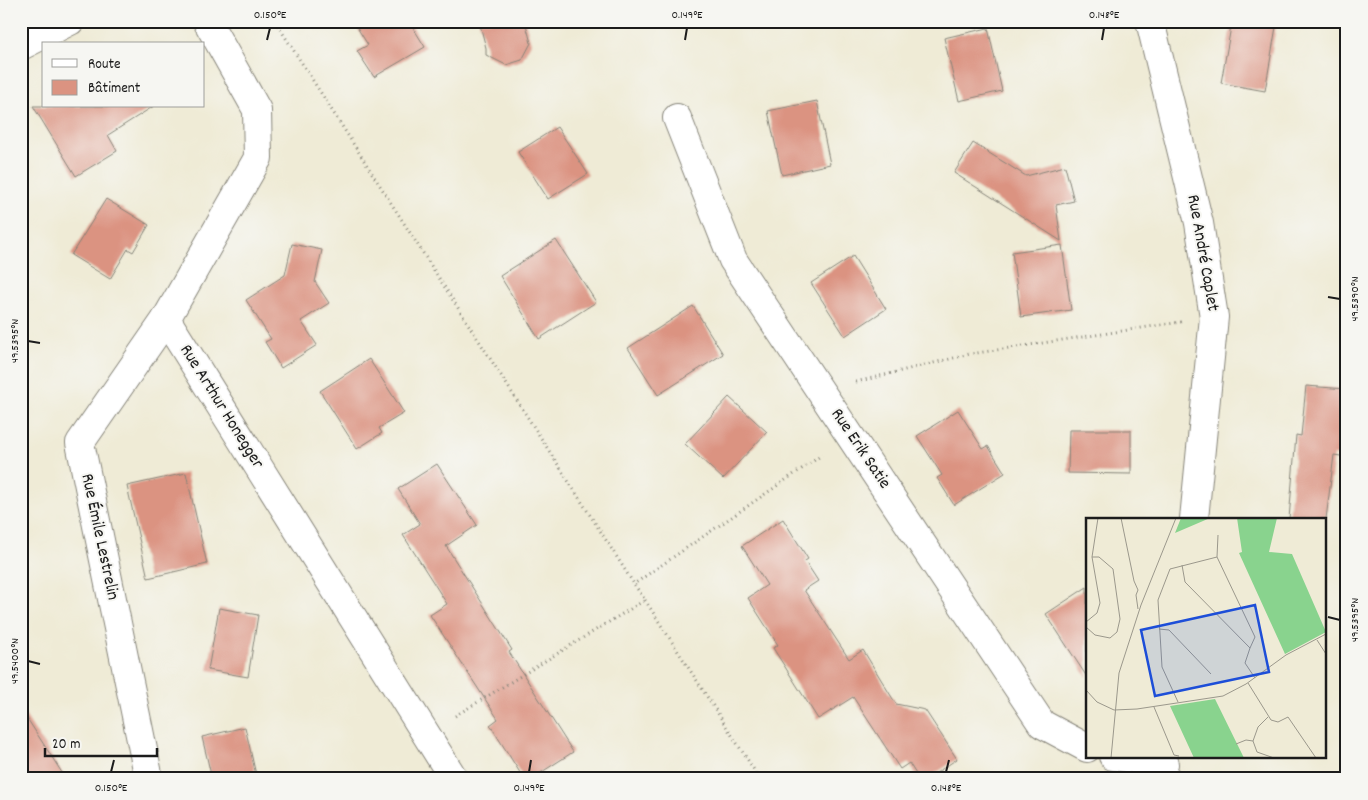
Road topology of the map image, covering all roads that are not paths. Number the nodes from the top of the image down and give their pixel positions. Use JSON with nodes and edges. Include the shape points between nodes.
{"nodes":[{"id":1,"x":70,"y":21,"type":"edge"},
{"id":2,"x":208,"y":21,"type":"edge"},
{"id":3,"x":1150,"y":21,"type":"edge"},
{"id":4,"x":21,"y":46,"type":"edge"},
{"id":5,"x":677,"y":118,"type":"dead end"},
{"id":6,"x":166,"y":319,"type":"junction"},
{"id":7,"x":1194,"y":518,"type":"edge"},
{"id":8,"x":1086,"y":747,"type":"edge"},
{"id":9,"x":1123,"y":758,"type":"edge"},
{"id":10,"x":1164,"y":766,"type":"edge"},
{"id":11,"x":149,"y":779,"type":"edge"},
{"id":12,"x":454,"y":779,"type":"edge"}],
"edges":[{"from":1,"to":4,"type":"street"},
{"from":2,"to":6,"type":"street","via":[[256,110],[258,158]]},
{"from":3,"to":7,"type":"street","name":"Rue André Caplet","via":[[1198,223],[1214,317]]},
{"from":5,"to":8,"type":"street","name":"Rue Erik Satie","via":[[733,260],[1042,724]]},
{"from":6,"to":11,"type":"street","name":"Rue Émile Lestrelin","via":[[80,443]]},
{"from":6,"to":12,"type":"street","name":"Rue Arthur Honegger"},
{"from":9,"to":10,"type":"street"}]}
